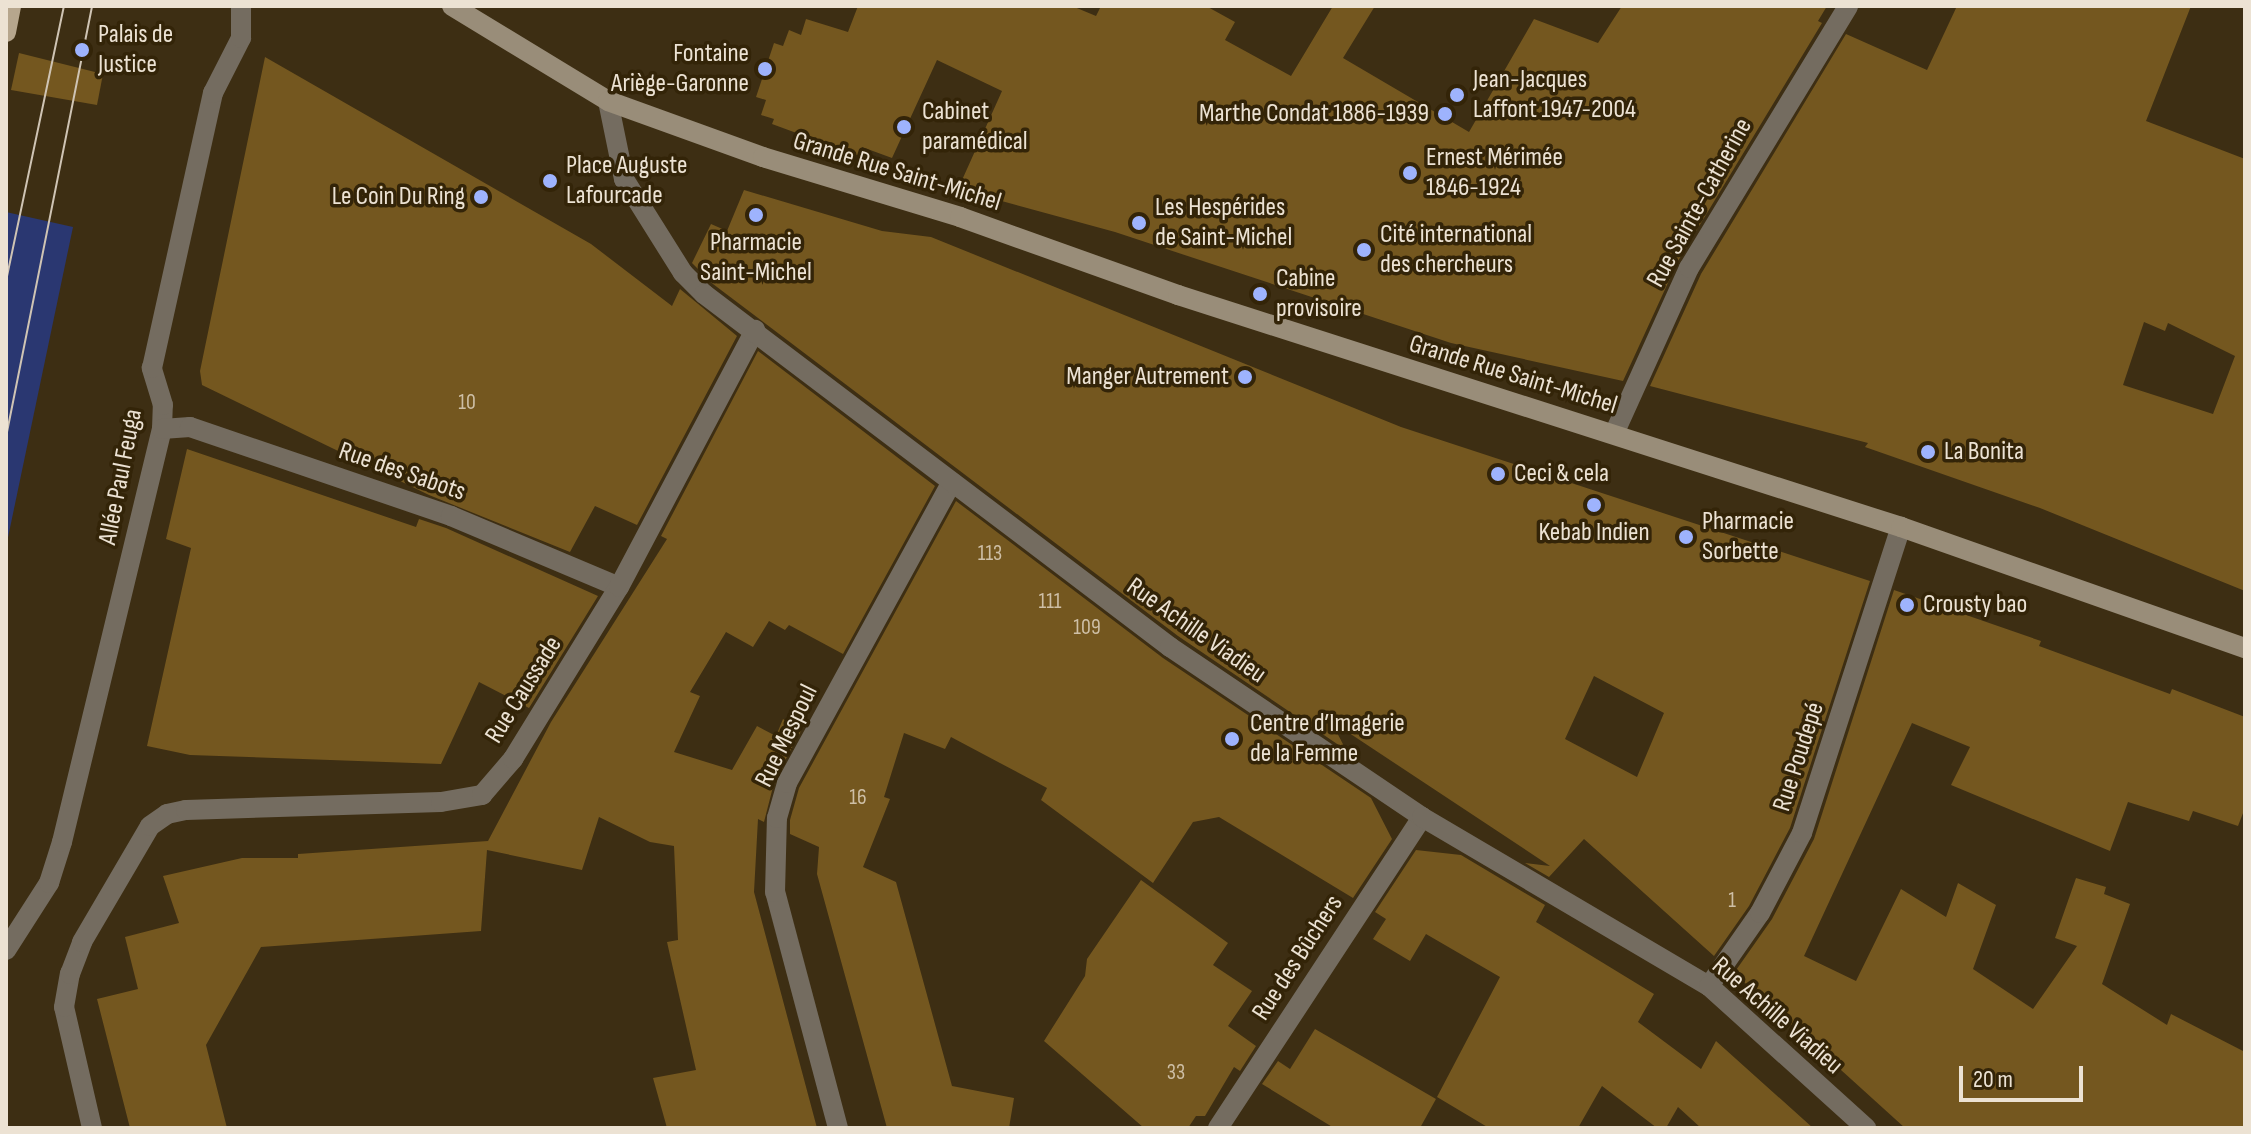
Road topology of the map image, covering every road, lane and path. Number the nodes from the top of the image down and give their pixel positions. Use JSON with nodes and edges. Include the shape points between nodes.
{"nodes":[{"id":1,"x":11,"y":6,"type":"edge"},
{"id":2,"x":241,"y":6,"type":"edge"},
{"id":3,"x":452,"y":6,"type":"edge"},
{"id":4,"x":1848,"y":6,"type":"edge"},
{"id":5,"x":6,"y":32,"type":"edge"},
{"id":6,"x":608,"y":101,"type":"junction"},
{"id":7,"x":755,"y":330,"type":"junction"},
{"id":8,"x":162,"y":429,"type":"junction"},
{"id":9,"x":1614,"y":434,"type":"junction"},
{"id":10,"x":952,"y":482,"type":"junction"},
{"id":11,"x":1901,"y":527,"type":"junction"},
{"id":12,"x":619,"y":587,"type":"junction"},
{"id":13,"x":2245,"y":648,"type":"edge"},
{"id":14,"x":1422,"y":817,"type":"junction"},
{"id":15,"x":6,"y":950,"type":"edge"},
{"id":16,"x":1709,"y":986,"type":"junction"},
{"id":17,"x":92,"y":1128,"type":"edge"},
{"id":18,"x":838,"y":1128,"type":"edge"},
{"id":19,"x":1218,"y":1128,"type":"edge"},
{"id":20,"x":1866,"y":1128,"type":"edge"}],
"edges":[{"from":1,"to":5,"type":"main road"},
{"from":2,"to":8,"type":"street","name":"Allée Paul Feuga","via":[[241,38],[213,93],[152,368],[163,405]]},
{"from":3,"to":6,"type":"main road"},
{"from":4,"to":9,"type":"street","name":"Rue Sainte-Catherine","via":[[1689,268]]},
{"from":6,"to":7,"type":"street","name":"Rue Achille Viadieu","via":[[624,179],[683,273]]},
{"from":6,"to":9,"type":"main road","name":"Grande Rue Saint-Michel","via":[[1178,295]]},
{"from":7,"to":10,"type":"street","name":"Rue Achille Viadieu"},
{"from":7,"to":12,"type":"street","name":"Rue Caussade"},
{"from":8,"to":12,"type":"street","name":"Rue des Sabots","via":[[190,427],[451,516]]},
{"from":8,"to":15,"type":"street","name":"Allée Paul Feuga","via":[[62,842],[49,883]]},
{"from":9,"to":11,"type":"main road","name":"Grande Rue Saint-Michel"},
{"from":10,"to":14,"type":"street","name":"Rue Achille Viadieu","via":[[1170,647]]},
{"from":10,"to":18,"type":"street","name":"Rue Mespoul","via":[[787,783],[777,818],[775,892]]},
{"from":11,"to":13,"type":"main road","name":"Grande Rue Saint-Michel"},
{"from":11,"to":16,"type":"street","name":"Rue Poudepé","via":[[1802,833],[1760,913]]},
{"from":12,"to":17,"type":"street","name":"Rue Caussade","via":[[513,759],[482,795],[441,802],[167,814],[135,846],[70,974],[64,1007]]},
{"from":14,"to":16,"type":"street","name":"Rue Achille Viadieu"},
{"from":14,"to":19,"type":"street","name":"Rue des Bûchers"},
{"from":16,"to":20,"type":"street","name":"Rue Achille Viadieu"}]}
